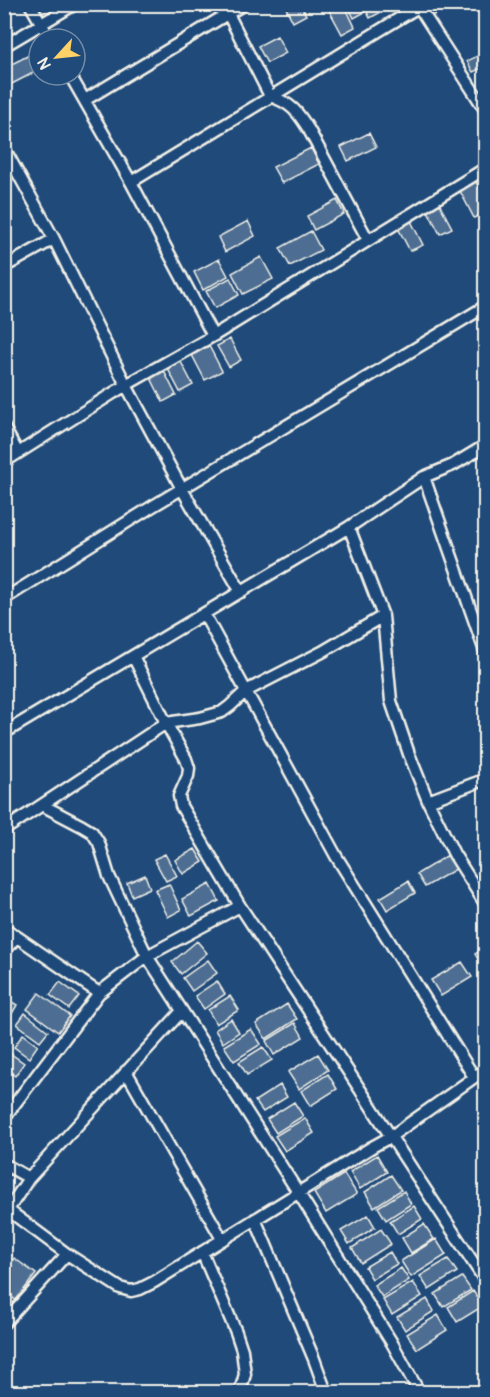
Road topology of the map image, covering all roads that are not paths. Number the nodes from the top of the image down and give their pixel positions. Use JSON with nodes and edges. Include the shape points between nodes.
{"nodes":[{"id":1,"x":30,"y":4,"type":"edge"},
{"id":2,"x":75,"y":4,"type":"edge"},
{"id":3,"x":244,"y":4,"type":"edge"},
{"id":4,"x":417,"y":6,"type":"edge"},
{"id":5,"x":225,"y":9,"type":"edge"},
{"id":6,"x":42,"y":25,"type":"junction"},
{"id":7,"x":4,"y":46,"type":"edge"},
{"id":8,"x":77,"y":87,"type":"edge"},
{"id":9,"x":270,"y":96,"type":"junction"},
{"id":10,"x":85,"y":100,"type":"junction"},
{"id":11,"x":486,"y":111,"type":"edge"},
{"id":12,"x":4,"y":148,"type":"edge"},
{"id":13,"x":486,"y":168,"type":"edge"},
{"id":14,"x":131,"y":182,"type":"junction"},
{"id":15,"x":54,"y":239,"type":"junction"},
{"id":16,"x":368,"y":240,"type":"junction"},
{"id":17,"x":4,"y":267,"type":"edge"},
{"id":18,"x":486,"y":306,"type":"edge"},
{"id":19,"x":213,"y":336,"type":"junction"},
{"id":20,"x":126,"y":385,"type":"junction"},
{"id":21,"x":4,"y":428,"type":"edge"},
{"id":22,"x":486,"y":445,"type":"edge"},
{"id":23,"x":18,"y":453,"type":"junction"},
{"id":24,"x":4,"y":462,"type":"edge"},
{"id":25,"x":424,"y":477,"type":"junction"},
{"id":26,"x":182,"y":489,"type":"junction"},
{"id":27,"x":349,"y":527,"type":"junction"},
{"id":28,"x":241,"y":591,"type":"junction"},
{"id":29,"x":4,"y":599,"type":"edge"},
{"id":30,"x":204,"y":614,"type":"junction"},
{"id":31,"x":383,"y":616,"type":"junction"},
{"id":32,"x":486,"y":654,"type":"edge"},
{"id":33,"x":133,"y":656,"type":"junction"},
{"id":34,"x":246,"y":691,"type":"junction"},
{"id":35,"x":166,"y":723,"type":"junction"},
{"id":36,"x":4,"y":733,"type":"edge"},
{"id":37,"x":486,"y":779,"type":"edge"},
{"id":38,"x":428,"y":801,"type":"junction"},
{"id":39,"x":42,"y":805,"type":"junction"},
{"id":40,"x":4,"y":830,"type":"edge"},
{"id":41,"x":486,"y":905,"type":"edge"},
{"id":42,"x":240,"y":906,"type":"junction"},
{"id":43,"x":4,"y":928,"type":"edge"},
{"id":44,"x":16,"y":937,"type":"junction"},
{"id":45,"x":4,"y":952,"type":"edge"},
{"id":46,"x":147,"y":956,"type":"junction"},
{"id":47,"x":99,"y":993,"type":"junction"},
{"id":48,"x":182,"y":1011,"type":"junction"},
{"id":49,"x":486,"y":1069,"type":"edge"},
{"id":50,"x":126,"y":1071,"type":"junction"},
{"id":51,"x":474,"y":1077,"type":"junction"},
{"id":52,"x":4,"y":1118,"type":"edge"},
{"id":53,"x":390,"y":1137,"type":"junction"},
{"id":54,"x":4,"y":1164,"type":"edge"},
{"id":55,"x":29,"y":1178,"type":"junction"},
{"id":56,"x":298,"y":1192,"type":"junction"},
{"id":57,"x":6,"y":1212,"type":"edge"},
{"id":58,"x":255,"y":1219,"type":"junction"},
{"id":59,"x":222,"y":1239,"type":"junction"},
{"id":60,"x":202,"y":1251,"type":"junction"},
{"id":61,"x":67,"y":1254,"type":"junction"},
{"id":62,"x":486,"y":1282,"type":"edge"},
{"id":63,"x":4,"y":1323,"type":"edge"},
{"id":64,"x":240,"y":1392,"type":"edge"},
{"id":65,"x":326,"y":1392,"type":"edge"},
{"id":66,"x":419,"y":1392,"type":"edge"}],
"edges":[{"from":1,"to":6,"type":"street"},
{"from":2,"to":6,"type":"street"},
{"from":3,"to":5,"type":"street"},
{"from":4,"to":9,"type":"street"},
{"from":4,"to":11,"type":"street"},
{"from":5,"to":9,"type":"street"},
{"from":5,"to":10,"type":"street"},
{"from":6,"to":7,"type":"street"},
{"from":8,"to":10,"type":"street"},
{"from":9,"to":14,"type":"street"},
{"from":9,"to":16,"type":"street","via":[[292,107],[301,117]]},
{"from":10,"to":14,"type":"street"},
{"from":12,"to":15,"type":"street"},
{"from":13,"to":16,"type":"street"},
{"from":14,"to":19,"type":"street"},
{"from":15,"to":17,"type":"street"},
{"from":15,"to":20,"type":"street"},
{"from":16,"to":19,"type":"street"},
{"from":18,"to":26,"type":"street"},
{"from":19,"to":20,"type":"street"},
{"from":20,"to":23,"type":"street"},
{"from":20,"to":26,"type":"street"},
{"from":21,"to":23,"type":"street"},
{"from":22,"to":25,"type":"street"},
{"from":23,"to":24,"type":"street"},
{"from":25,"to":27,"type":"street"},
{"from":25,"to":32,"type":"street"},
{"from":26,"to":28,"type":"street"},
{"from":26,"to":29,"type":"street"},
{"from":27,"to":28,"type":"street"},
{"from":27,"to":31,"type":"street"},
{"from":28,"to":30,"type":"street"},
{"from":30,"to":33,"type":"street"},
{"from":30,"to":34,"type":"street"},
{"from":31,"to":34,"type":"street"},
{"from":31,"to":38,"type":"street","via":[[391,701]]},
{"from":33,"to":35,"type":"street"},
{"from":33,"to":36,"type":"street"},
{"from":34,"to":35,"type":"street","via":[[222,712]]},
{"from":34,"to":51,"type":"street","via":[[336,856]]},
{"from":35,"to":39,"type":"street"},
{"from":35,"to":42,"type":"street","via":[[189,768],[180,796],[181,806]]},
{"from":37,"to":38,"type":"street"},
{"from":38,"to":41,"type":"street","via":[[454,854]]},
{"from":39,"to":40,"type":"street"},
{"from":39,"to":46,"type":"street","via":[[92,832]]},
{"from":42,"to":46,"type":"street"},
{"from":42,"to":53,"type":"street"},
{"from":43,"to":44,"type":"street"},
{"from":44,"to":45,"type":"street"},
{"from":44,"to":47,"type":"street"},
{"from":46,"to":47,"type":"street"},
{"from":46,"to":48,"type":"street"},
{"from":47,"to":52,"type":"street"},
{"from":48,"to":50,"type":"street"},
{"from":48,"to":56,"type":"street"},
{"from":49,"to":51,"type":"street"},
{"from":50,"to":55,"type":"street"},
{"from":50,"to":59,"type":"street"},
{"from":51,"to":53,"type":"street"},
{"from":53,"to":56,"type":"street"},
{"from":53,"to":62,"type":"street"},
{"from":54,"to":55,"type":"street"},
{"from":55,"to":57,"type":"street"},
{"from":56,"to":58,"type":"street"},
{"from":56,"to":66,"type":"street"},
{"from":57,"to":61,"type":"street"},
{"from":58,"to":59,"type":"street"},
{"from":58,"to":65,"type":"street"},
{"from":59,"to":60,"type":"street"},
{"from":60,"to":61,"type":"street","via":[[154,1282],[131,1291]]},
{"from":60,"to":64,"type":"street","via":[[242,1350],[245,1374]]},
{"from":61,"to":63,"type":"street"}]}
